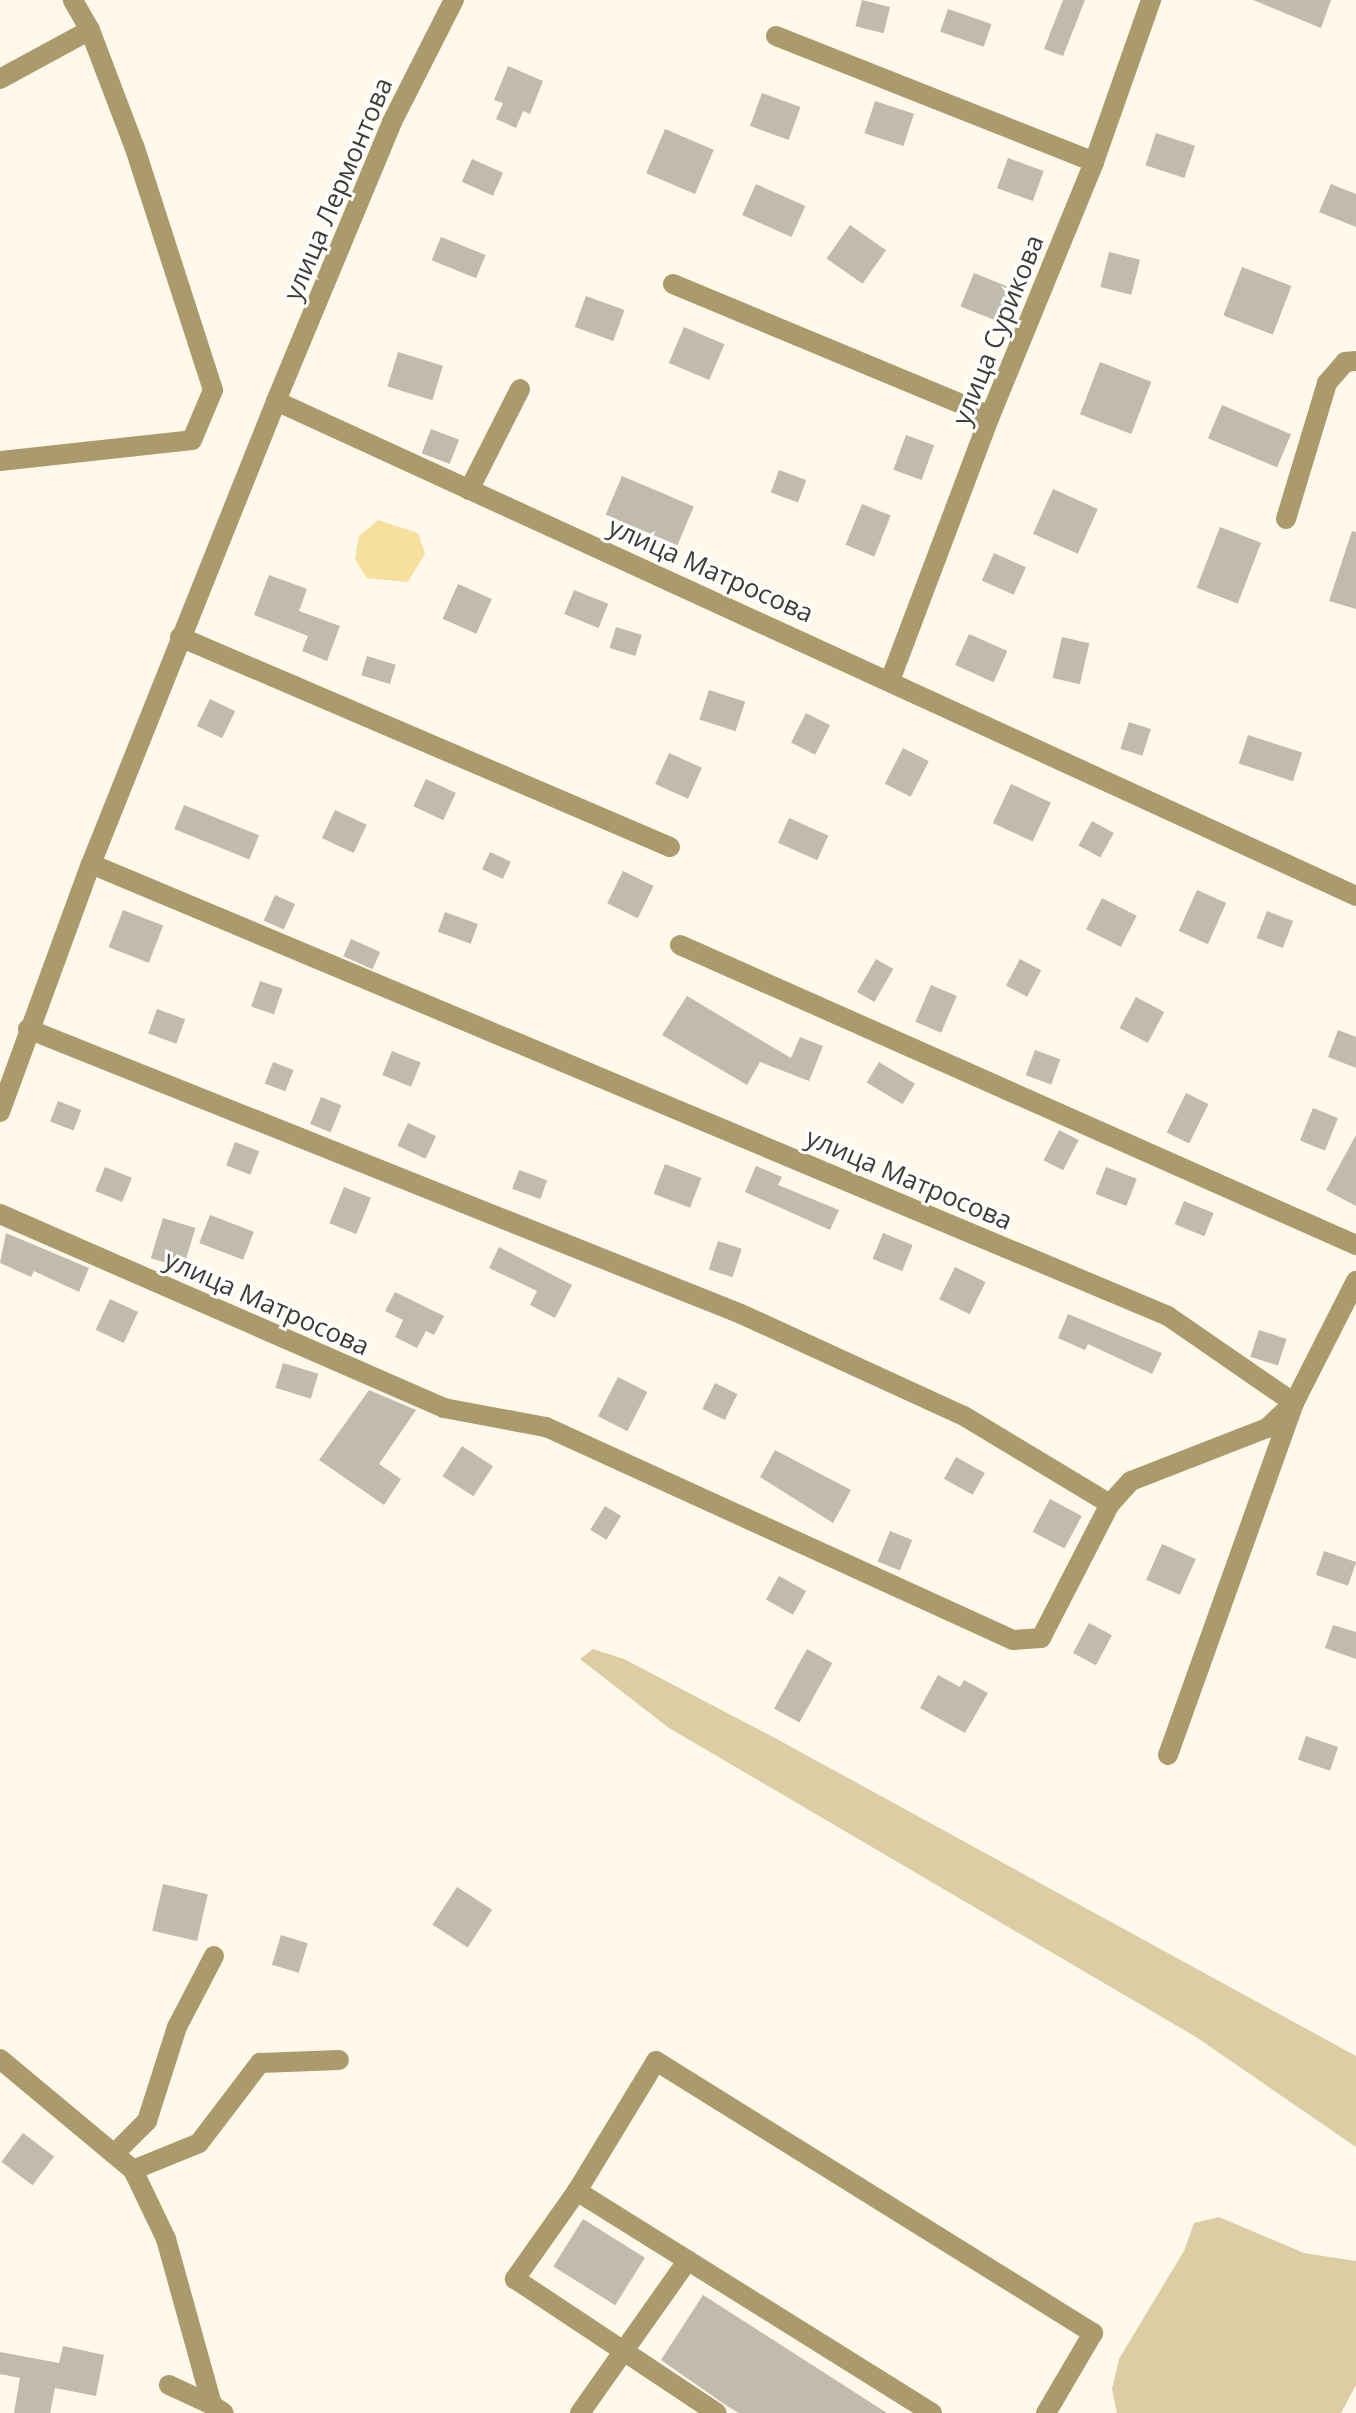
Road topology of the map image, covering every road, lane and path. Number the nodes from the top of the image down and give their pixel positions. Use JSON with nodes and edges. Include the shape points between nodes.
{"nodes":[{"id":1,"x":73,"y":0,"type":"edge"},
{"id":2,"x":454,"y":0,"type":"edge"},
{"id":3,"x":1151,"y":0,"type":"edge"},
{"id":4,"x":90,"y":30,"type":"junction"},
{"id":5,"x":776,"y":36,"type":"dead end"},
{"id":6,"x":0,"y":79,"type":"edge"},
{"id":7,"x":1094,"y":162,"type":"junction"},
{"id":8,"x":673,"y":284,"type":"dead end"},
{"id":9,"x":1356,"y":361,"type":"edge"},
{"id":10,"x":520,"y":389,"type":"dead end"},
{"id":11,"x":276,"y":401,"type":"junction"},
{"id":12,"x":990,"y":416,"type":"junction"},
{"id":13,"x":0,"y":461,"type":"edge"},
{"id":14,"x":469,"y":490,"type":"junction"},
{"id":15,"x":1286,"y":519,"type":"dead end"},
{"id":16,"x":180,"y":637,"type":"junction"},
{"id":17,"x":891,"y":678,"type":"junction"},
{"id":18,"x":670,"y":847,"type":"dead end"},
{"id":19,"x":91,"y":864,"type":"junction"},
{"id":20,"x":1356,"y":896,"type":"edge"},
{"id":21,"x":680,"y":945,"type":"dead end"},
{"id":22,"x":28,"y":1029,"type":"junction"},
{"id":23,"x":0,"y":1112,"type":"edge"},
{"id":24,"x":0,"y":1214,"type":"edge"},
{"id":25,"x":1356,"y":1245,"type":"edge"},
{"id":26,"x":1356,"y":1281,"type":"edge"},
{"id":27,"x":1294,"y":1403,"type":"junction"},
{"id":28,"x":1110,"y":1504,"type":"junction"},
{"id":29,"x":1168,"y":1755,"type":"dead end"},
{"id":30,"x":214,"y":1956,"type":"dead end"},
{"id":31,"x":0,"y":2059,"type":"edge"},
{"id":32,"x":339,"y":2060,"type":"dead end"},
{"id":33,"x":116,"y":2152,"type":"junction"},
{"id":34,"x":133,"y":2170,"type":"junction"},
{"id":35,"x":577,"y":2191,"type":"junction"},
{"id":36,"x":688,"y":2260,"type":"junction"},
{"id":37,"x":623,"y":2351,"type":"junction"},
{"id":38,"x":169,"y":2385,"type":"dead end"},
{"id":39,"x":218,"y":2409,"type":"edge"},
{"id":40,"x":580,"y":2413,"type":"edge"},
{"id":41,"x":717,"y":2413,"type":"edge"},
{"id":42,"x":932,"y":2413,"type":"edge"},
{"id":43,"x":1046,"y":2413,"type":"edge"}],
"edges":[{"from":1,"to":4,"type":"street"},
{"from":2,"to":11,"type":"street","name":"улица Лермонтова","via":[[392,122]]},
{"from":3,"to":7,"type":"street","name":"улица Сурикова"},
{"from":4,"to":6,"type":"street"},
{"from":4,"to":13,"type":"street","via":[[134,146],[213,390],[192,440]]},
{"from":5,"to":7,"type":"street"},
{"from":7,"to":12,"type":"street","name":"улица Сурикова"},
{"from":8,"to":12,"type":"street"},
{"from":9,"to":15,"type":"street","via":[[1345,362],[1327,383]]},
{"from":10,"to":14,"type":"street"},
{"from":11,"to":14,"type":"street","name":"улица Матросова"},
{"from":11,"to":16,"type":"street"},
{"from":12,"to":17,"type":"street","name":"улица Сурикова"},
{"from":14,"to":17,"type":"street","name":"улица Матросова"},
{"from":16,"to":18,"type":"street"},
{"from":16,"to":19,"type":"street"},
{"from":17,"to":20,"type":"street","name":"улица Матросова"},
{"from":19,"to":22,"type":"street"},
{"from":19,"to":27,"type":"street","name":"улица Матросова","via":[[1168,1316]]},
{"from":21,"to":25,"type":"street"},
{"from":22,"to":23,"type":"street"},
{"from":22,"to":28,"type":"street","via":[[741,1314],[964,1416]]},
{"from":24,"to":28,"type":"street","name":"улица Матросова","via":[[444,1408],[546,1427],[1013,1640],[1041,1638]]},
{"from":26,"to":27,"type":"street","name":"улица Матросова"},
{"from":27,"to":28,"type":"street","name":"улица Матросова","via":[[1267,1428],[1131,1481]]},
{"from":27,"to":29,"type":"street","name":"улица Матросова"},
{"from":30,"to":33,"type":"street","via":[[177,2027],[147,2121]]},
{"from":31,"to":33,"type":"street"},
{"from":32,"to":34,"type":"street","via":[[260,2063],[199,2143]]},
{"from":33,"to":34,"type":"street"},
{"from":34,"to":39,"type":"street","via":[[166,2239]]},
{"from":35,"to":36,"type":"street"},
{"from":35,"to":37,"type":"street","via":[[515,2279]]},
{"from":35,"to":43,"type":"street","via":[[656,2061],[1093,2333]]},
{"from":36,"to":37,"type":"street"},
{"from":36,"to":42,"type":"street"},
{"from":37,"to":40,"type":"street"},
{"from":37,"to":41,"type":"street"},
{"from":38,"to":39,"type":"street"}]}
